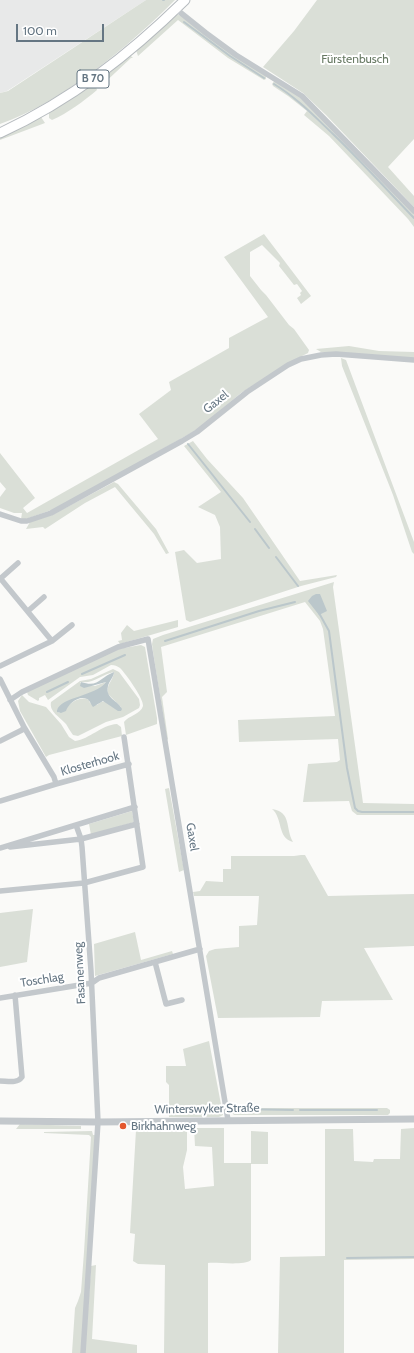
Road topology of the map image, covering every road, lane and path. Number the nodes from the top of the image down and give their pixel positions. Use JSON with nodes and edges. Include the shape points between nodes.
{"nodes":[{"id":1,"x":185,"y":0,"type":"edge"},
{"id":2,"x":176,"y":9,"type":"junction"},
{"id":3,"x":0,"y":133,"type":"edge"},
{"id":4,"x":414,"y":211,"type":"edge"},
{"id":5,"x":414,"y":360,"type":"edge"},
{"id":6,"x":0,"y":514,"type":"edge"},
{"id":7,"x":18,"y":563,"type":"dead end"},
{"id":8,"x":0,"y":578,"type":"edge"},
{"id":9,"x":44,"y":597,"type":"dead end"},
{"id":10,"x":28,"y":611,"type":"junction"},
{"id":11,"x":72,"y":625,"type":"dead end"},
{"id":12,"x":52,"y":641,"type":"junction"},
{"id":13,"x":0,"y":666,"type":"edge"},
{"id":14,"x":0,"y":679,"type":"edge"},
{"id":15,"x":10,"y":700,"type":"junction"},
{"id":16,"x":24,"y":727,"type":"junction"},
{"id":17,"x":124,"y":737,"type":"dead end"},
{"id":18,"x":0,"y":742,"type":"edge"},
{"id":19,"x":129,"y":764,"type":"junction"},
{"id":20,"x":56,"y":784,"type":"junction"},
{"id":21,"x":0,"y":801,"type":"edge"},
{"id":22,"x":135,"y":807,"type":"junction"},
{"id":23,"x":137,"y":824,"type":"junction"},
{"id":24,"x":76,"y":825,"type":"junction"},
{"id":25,"x":82,"y":840,"type":"junction"},
{"id":26,"x":84,"y":883,"type":"junction"},
{"id":27,"x":0,"y":891,"type":"edge"},
{"id":28,"x":200,"y":949,"type":"junction"},
{"id":29,"x":155,"y":962,"type":"junction"},
{"id":30,"x":92,"y":983,"type":"junction"},
{"id":31,"x":15,"y":995,"type":"junction"},
{"id":32,"x":0,"y":998,"type":"edge"},
{"id":33,"x":182,"y":1000,"type":"dead end"},
{"id":34,"x":0,"y":1081,"type":"edge"},
{"id":35,"x":414,"y":1119,"type":"edge"},
{"id":36,"x":228,"y":1120,"type":"junction"},
{"id":37,"x":0,"y":1121,"type":"edge"},
{"id":38,"x":98,"y":1122,"type":"junction"},
{"id":39,"x":82,"y":1353,"type":"edge"}],
"edges":[{"from":1,"to":2,"type":"main road","number":"B 70"},
{"from":2,"to":3,"type":"main road","number":"B 70","via":[[98,76],[44,111]]},
{"from":2,"to":4,"type":"street","via":[[236,55],[302,96]]},
{"from":5,"to":6,"type":"street","name":"Gaxel","via":[[336,354],[301,359],[247,392],[182,442],[58,510],[27,521]]},
{"from":7,"to":8,"type":"street"},
{"from":8,"to":10,"type":"street"},
{"from":9,"to":10,"type":"street"},
{"from":10,"to":12,"type":"street"},
{"from":11,"to":12,"type":"street"},
{"from":12,"to":13,"type":"street"},
{"from":14,"to":15,"type":"street"},
{"from":15,"to":16,"type":"street"},
{"from":15,"to":28,"type":"street","name":"Gaxel","via":[[22,692],[118,648],[148,638]]},
{"from":16,"to":18,"type":"street"},
{"from":16,"to":20,"type":"street"},
{"from":17,"to":19,"type":"street","name":"Klosterhook"},
{"from":19,"to":20,"type":"street","name":"Klosterhook"},
{"from":19,"to":22,"type":"street","name":"Klosterhook"},
{"from":20,"to":21,"type":"street","name":"Klosterhook"},
{"from":22,"to":23,"type":"street","name":"Klosterhook"},
{"from":22,"to":24,"type":"street"},
{"from":23,"to":25,"type":"street"},
{"from":23,"to":26,"type":"street","name":"Klosterhook","via":[[143,867]]},
{"from":24,"to":25,"type":"street","name":"Fasanenweg"},
{"from":24,"to":25,"type":"street","via":[[0,848]]},
{"from":25,"to":26,"type":"street","name":"Fasanenweg"},
{"from":26,"to":27,"type":"street"},
{"from":26,"to":30,"type":"street","name":"Fasanenweg"},
{"from":28,"to":29,"type":"street","name":"Toschlag"},
{"from":28,"to":36,"type":"street","name":"Gaxel"},
{"from":29,"to":30,"type":"street","name":"Toschlag","via":[[99,978]]},
{"from":29,"to":33,"type":"street","via":[[166,1004]]},
{"from":30,"to":31,"type":"street","name":"Toschlag"},
{"from":30,"to":38,"type":"street","name":"Fasanenweg"},
{"from":31,"to":32,"type":"street","name":"Toschlag"},
{"from":31,"to":34,"type":"street","via":[[22,1077],[17,1081]]},
{"from":35,"to":36,"type":"street","name":"Winterswyker Straße"},
{"from":36,"to":38,"type":"street","name":"Winterswyker Straße"},
{"from":37,"to":38,"type":"street","name":"Winterswyker Straße"},
{"from":38,"to":39,"type":"street"}]}
